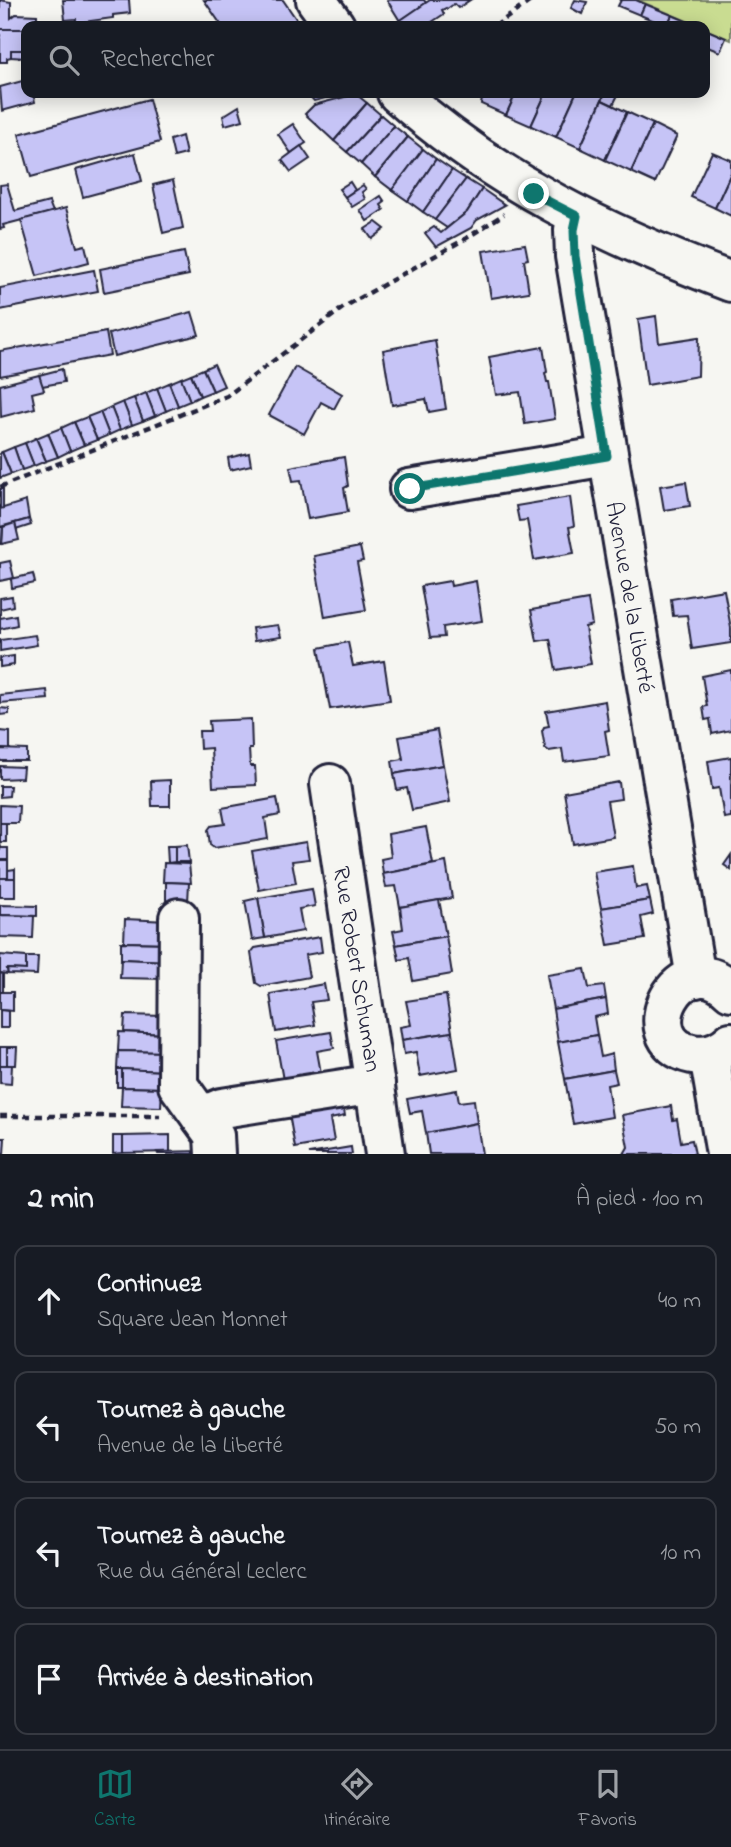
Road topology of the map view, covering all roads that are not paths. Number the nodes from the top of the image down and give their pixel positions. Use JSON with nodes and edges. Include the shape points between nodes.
{"nodes":[{"id":1,"x":316,"y":0,"type":"edge"},
{"id":2,"x":331,"y":21,"type":"edge"},
{"id":3,"x":403,"y":98,"type":"edge"},
{"id":4,"x":577,"y":216,"type":"junction"},
{"id":5,"x":731,"y":282,"type":"edge"},
{"id":6,"x":607,"y":456,"type":"junction"},
{"id":7,"x":410,"y":489,"type":"dead end"},
{"id":8,"x":330,"y":784,"type":"dead end"},
{"id":9,"x":179,"y":918,"type":"dead end"},
{"id":10,"x":696,"y":978,"type":"junction"},
{"id":11,"x":731,"y":991,"type":"edge"},
{"id":12,"x":720,"y":1048,"type":"edge"},
{"id":13,"x":375,"y":1084,"type":"junction"},
{"id":14,"x":201,"y":1116,"type":"junction"},
{"id":15,"x":215,"y":1154,"type":"edge"},
{"id":16,"x":385,"y":1154,"type":"edge"},
{"id":17,"x":726,"y":1154,"type":"edge"}],
"edges":[{"from":1,"to":2,"type":"street"},
{"from":3,"to":4,"type":"street","via":[[457,143],[534,194]]},
{"from":4,"to":5,"type":"street"},
{"from":4,"to":6,"type":"street","name":"Avenue de la Liberté","via":[[575,256]]},
{"from":6,"to":7,"type":"street"},
{"from":6,"to":10,"type":"street","name":"Avenue de la Liberté"},
{"from":8,"to":13,"type":"street","name":"Rue Robert Schuman"},
{"from":9,"to":14,"type":"street","via":[[178,1085]]},
{"from":10,"to":11,"type":"street","via":[[716,980]]},
{"from":10,"to":12,"type":"street","via":[[668,996],[664,1029],[687,1053]]},
{"from":12,"to":17,"type":"street"},
{"from":13,"to":14,"type":"street","via":[[222,1108]]},
{"from":13,"to":16,"type":"street","name":"Rue Robert Schuman"},
{"from":14,"to":15,"type":"street","via":[[214,1135]]}]}
